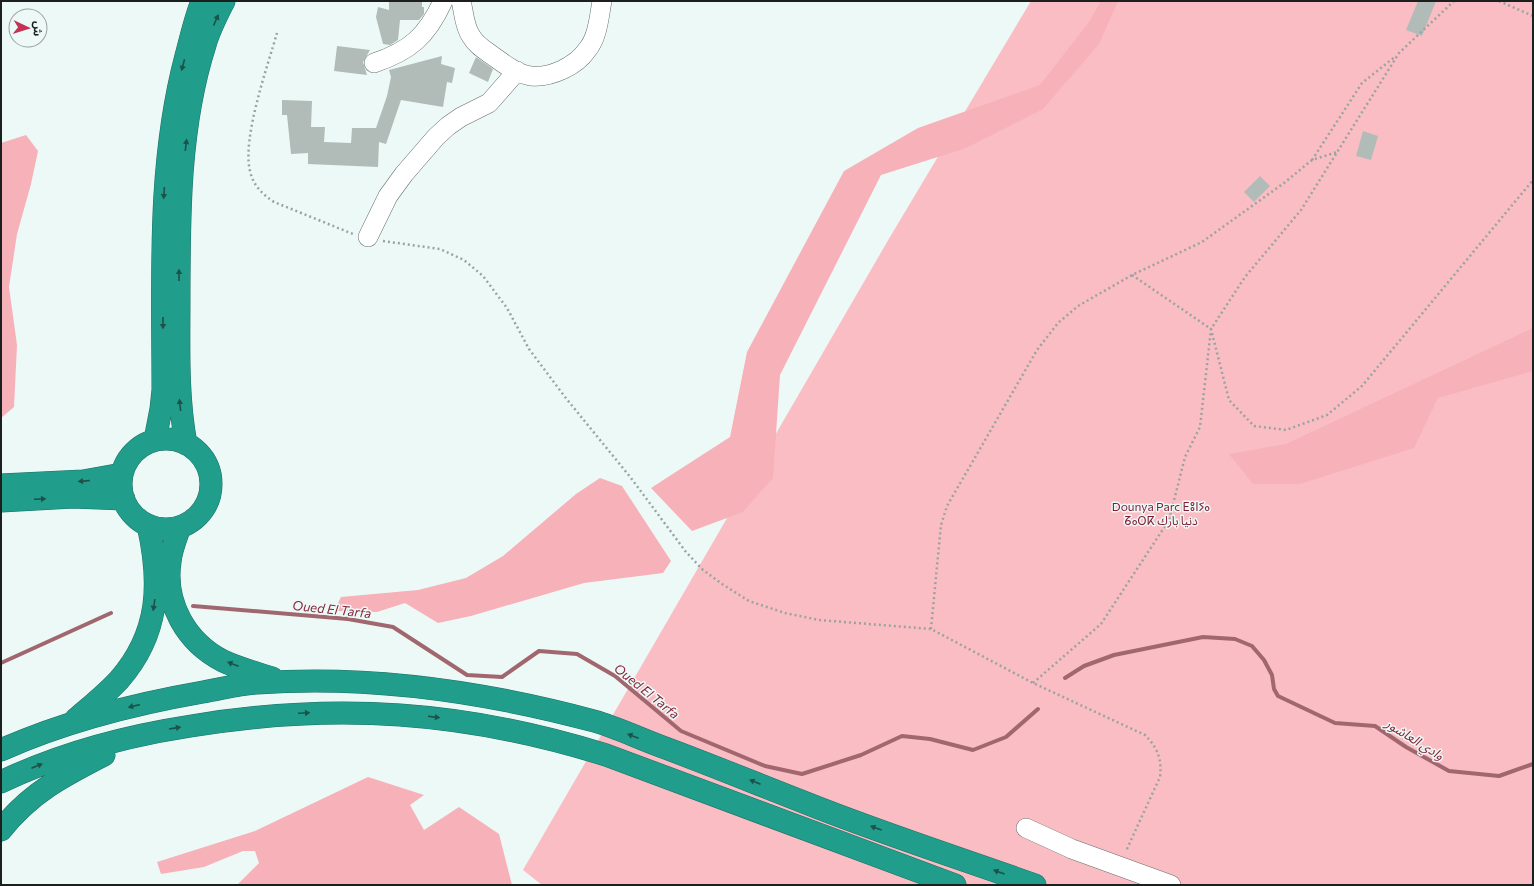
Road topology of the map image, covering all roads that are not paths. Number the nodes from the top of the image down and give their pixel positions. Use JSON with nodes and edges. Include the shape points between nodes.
{"nodes":[{"id":1,"x":202,"y":1,"type":"edge"},
{"id":2,"x":224,"y":1,"type":"edge"},
{"id":3,"x":443,"y":1,"type":"edge"},
{"id":4,"x":461,"y":1,"type":"edge"},
{"id":5,"x":602,"y":1,"type":"edge"},
{"id":6,"x":374,"y":63,"type":"dead end"},
{"id":7,"x":517,"y":72,"type":"junction"},
{"id":8,"x":368,"y":237,"type":"road end"},
{"id":9,"x":155,"y":440,"type":"junction"},
{"id":10,"x":186,"y":444,"type":"junction"},
{"id":11,"x":122,"y":474,"type":"junction"},
{"id":12,"x":1,"y":485,"type":"edge"},
{"id":13,"x":124,"y":499,"type":"junction"},
{"id":14,"x":1,"y":502,"type":"edge"},
{"id":15,"x":148,"y":525,"type":"junction"},
{"id":16,"x":180,"y":527,"type":"junction"},
{"id":17,"x":283,"y":681,"type":"junction"},
{"id":18,"x":74,"y":721,"type":"junction"},
{"id":19,"x":142,"y":734,"type":"junction"},
{"id":20,"x":1,"y":750,"type":"edge"},
{"id":21,"x":1,"y":782,"type":"edge"},
{"id":22,"x":1026,"y":828,"type":"dead end"},
{"id":23,"x":1,"y":830,"type":"edge"},
{"id":24,"x":955,"y":885,"type":"edge"},
{"id":25,"x":1035,"y":885,"type":"edge"},
{"id":26,"x":1171,"y":885,"type":"edge"}],
"edges":[{"from":1,"to":9,"type":"highway","one_way":true,"via":[[176,94],[168,151],[163,216],[163,390],[162,409]]},
{"from":10,"to":2,"type":"highway","one_way":true,"via":[[179,389],[179,226],[184,164],[195,78],[205,44]]},
{"from":3,"to":6,"type":"street","via":[[429,25],[406,50]]},
{"from":4,"to":7,"type":"street","via":[[470,35],[482,48]]},
{"from":5,"to":7,"type":"street","via":[[596,32],[588,50],[575,62],[546,75],[531,76]]},
{"from":7,"to":8,"type":"street","via":[[489,103],[461,117],[436,137],[392,191]]},
{"from":9,"to":10,"type":"highway","via":[[174,440]]},
{"from":9,"to":11,"type":"highway","via":[[134,453]]},
{"from":10,"to":16,"type":"highway","via":[[202,457],[211,487],[198,516]]},
{"from":11,"to":12,"type":"highway","one_way":true,"via":[[83,481]]},
{"from":11,"to":13,"type":"highway"},
{"from":14,"to":13,"type":"highway","one_way":true,"via":[[73,497]]},
{"from":13,"to":15,"type":"highway","via":[[138,519]]},
{"from":15,"to":16,"type":"highway","via":[[161,528]]},
{"from":15,"to":18,"type":"highway","one_way":true,"via":[[157,588],[149,627],[141,646],[119,680]]},
{"from":17,"to":16,"type":"highway","one_way":true,"via":[[224,661],[208,652],[183,626],[170,593],[169,575],[170,561]]},
{"from":17,"to":18,"type":"highway","one_way":true,"via":[[253,683],[174,697]]},
{"from":25,"to":17,"type":"highway","one_way":true,"via":[[808,804],[735,773],[598,722],[534,706],[464,694],[377,683]]},
{"from":18,"to":20,"type":"highway"},
{"from":21,"to":19,"type":"highway","one_way":true,"via":[[51,760]]},
{"from":19,"to":23,"type":"highway","via":[[49,785],[23,805]]},
{"from":19,"to":24,"type":"highway","one_way":true,"via":[[251,717],[323,712],[395,714],[501,727],[606,754]]},
{"from":22,"to":26,"type":"street","via":[[1072,849]]}]}
